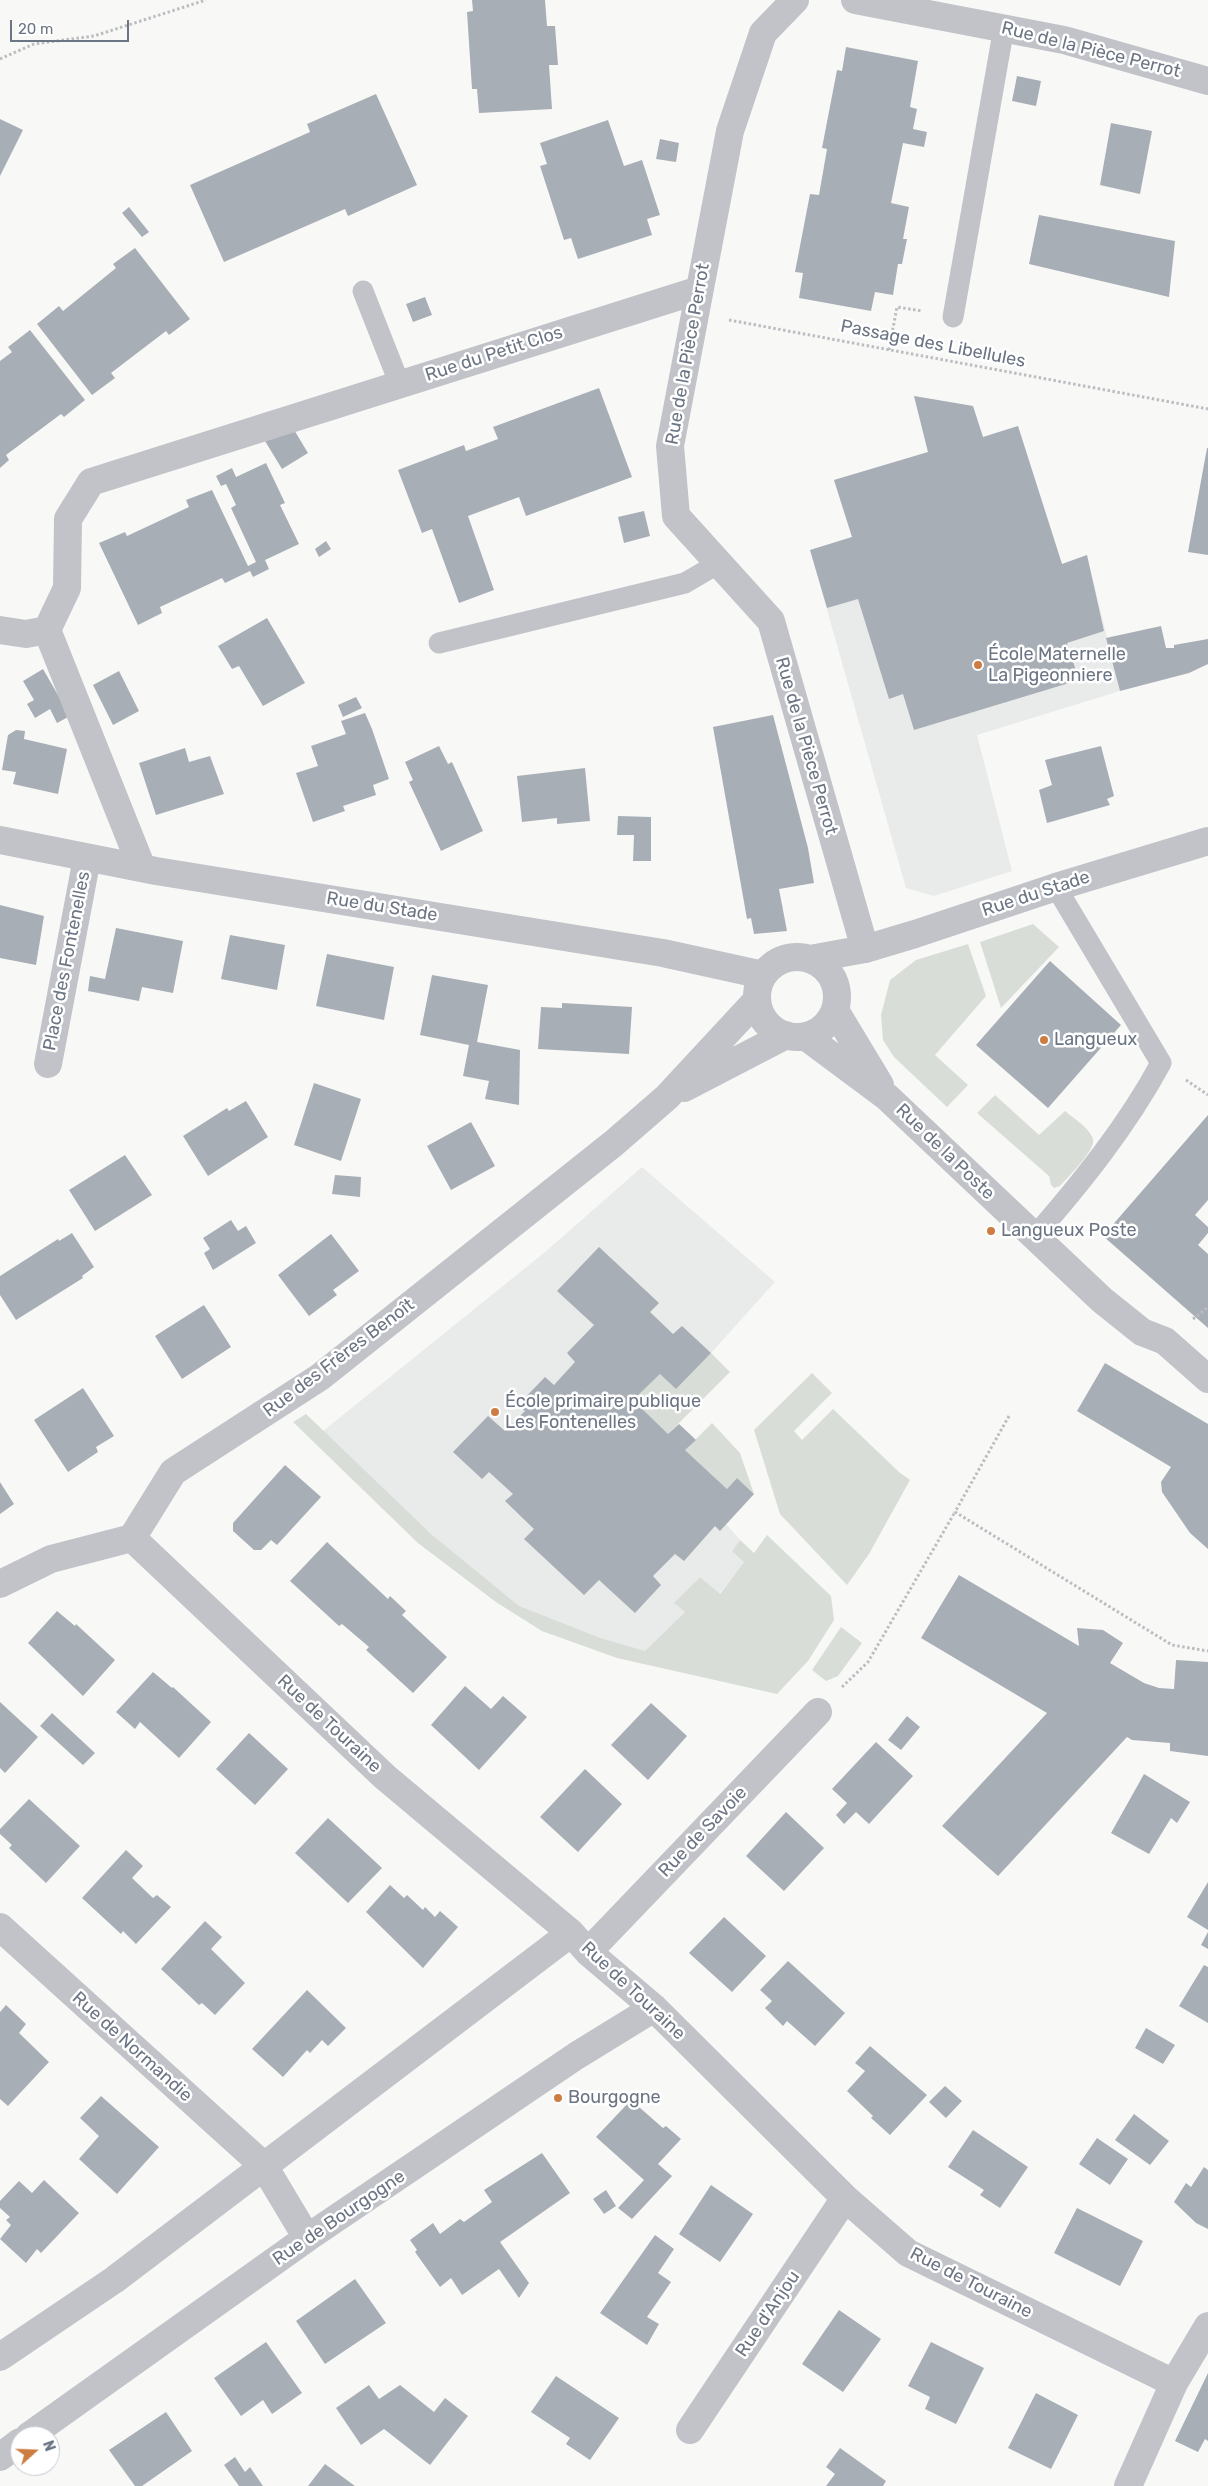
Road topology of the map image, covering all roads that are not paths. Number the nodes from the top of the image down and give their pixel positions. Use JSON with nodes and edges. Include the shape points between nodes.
{"nodes":[{"id":1,"x":855,"y":0,"type":"edge"},
{"id":2,"x":787,"y":3,"type":"edge"},
{"id":3,"x":1004,"y":27,"type":"junction"},
{"id":4,"x":1208,"y":81,"type":"edge"},
{"id":5,"x":363,"y":291,"type":"dead end"},
{"id":6,"x":697,"y":301,"type":"junction"},
{"id":7,"x":953,"y":317,"type":"road end"},
{"id":8,"x":400,"y":385,"type":"junction"},
{"id":9,"x":718,"y":563,"type":"junction"},
{"id":10,"x":0,"y":630,"type":"edge"},
{"id":11,"x":47,"y":630,"type":"junction"},
{"id":12,"x":438,"y":644,"type":"dead end"},
{"id":13,"x":0,"y":840,"type":"edge"},
{"id":14,"x":1208,"y":841,"type":"edge"},
{"id":15,"x":87,"y":858,"type":"junction"},
{"id":16,"x":142,"y":868,"type":"junction"},
{"id":17,"x":1056,"y":887,"type":"junction"},
{"id":18,"x":865,"y":949,"type":"junction"},
{"id":19,"x":810,"y":959,"type":"junction"},
{"id":20,"x":760,"y":988,"type":"junction"},
{"id":21,"x":836,"y":999,"type":"junction"},
{"id":22,"x":795,"y":1035,"type":"junction"},
{"id":23,"x":48,"y":1064,"type":"dead end"},
{"id":24,"x":667,"y":1096,"type":"junction"},
{"id":25,"x":887,"y":1097,"type":"junction"},
{"id":26,"x":1034,"y":1237,"type":"junction"},
{"id":27,"x":1208,"y":1379,"type":"edge"},
{"id":28,"x":132,"y":1538,"type":"junction"},
{"id":29,"x":0,"y":1584,"type":"edge"},
{"id":30,"x":818,"y":1712,"type":"road end"},
{"id":31,"x":0,"y":1927,"type":"edge"},
{"id":32,"x":579,"y":1943,"type":"junction"},
{"id":33,"x":654,"y":2008,"type":"junction"},
{"id":34,"x":264,"y":2166,"type":"junction"},
{"id":35,"x":846,"y":2198,"type":"junction"},
{"id":36,"x":307,"y":2238,"type":"junction"},
{"id":37,"x":1208,"y":2326,"type":"edge"},
{"id":38,"x":0,"y":2357,"type":"edge"},
{"id":39,"x":1174,"y":2383,"type":"junction"},
{"id":40,"x":43,"y":2426,"type":"edge"},
{"id":41,"x":690,"y":2430,"type":"dead end"},
{"id":42,"x":1128,"y":2486,"type":"edge"}],
"edges":[{"from":1,"to":3,"type":"street","name":"Rue de la Pièce Perrot"},
{"from":2,"to":6,"type":"street","name":"Rue de la Pièce Perrot","via":[[763,33],[730,130]]},
{"from":3,"to":4,"type":"street","name":"Rue de la Pièce Perrot","via":[[1064,40]]},
{"from":3,"to":7,"type":"lane"},
{"from":5,"to":8,"type":"lane"},
{"from":6,"to":8,"type":"street","name":"Rue du Petit Clos"},
{"from":6,"to":9,"type":"street","name":"Rue de la Pièce Perrot","via":[[670,446],[676,516]]},
{"from":8,"to":11,"type":"street","name":"Rue du Petit Clos","via":[[91,482],[68,519],[67,588]]},
{"from":9,"to":12,"type":"lane","via":[[685,583]]},
{"from":9,"to":18,"type":"street","name":"Rue de la Pièce Perrot","via":[[771,622]]},
{"from":10,"to":11,"type":"street","via":[[26,634]]},
{"from":11,"to":16,"type":"street"},
{"from":13,"to":15,"type":"street","name":"Rue du Stade"},
{"from":14,"to":17,"type":"street","name":"Rue du Stade"},
{"from":15,"to":16,"type":"street","name":"Rue du Stade"},
{"from":15,"to":23,"type":"street","name":"Place des Fontenelles"},
{"from":16,"to":20,"type":"street","name":"Rue du Stade","via":[[663,953]]},
{"from":17,"to":18,"type":"street","name":"Rue du Stade"},
{"from":17,"to":26,"type":"lane","via":[[1161,1063],[1142,1099],[1071,1194]]},
{"from":18,"to":19,"type":"street","name":"Rue du Stade"},
{"from":18,"to":21,"type":"street"},
{"from":19,"to":20,"type":"street","via":[[784,959],[772,965]]},
{"from":19,"to":21,"type":"street","via":[[831,975]]},
{"from":20,"to":22,"type":"street","via":[[761,1014],[768,1024],[779,1033]]},
{"from":20,"to":24,"type":"street","name":"Rue des Frères Benoît"},
{"from":21,"to":22,"type":"street","via":[[828,1025]]},
{"from":21,"to":25,"type":"street","name":"Rue de la Poste"},
{"from":22,"to":24,"type":"street","name":"Rue des Frères Benoît"},
{"from":22,"to":25,"type":"street","name":"Rue de la Poste"},
{"from":24,"to":28,"type":"street","name":"Rue des Frères Benoît","via":[[614,1144],[320,1377],[173,1472]]},
{"from":25,"to":26,"type":"street","name":"Rue de la Poste"},
{"from":26,"to":27,"type":"street","name":"Rue de la Poste","via":[[1102,1300],[1142,1332],[1165,1341]]},
{"from":28,"to":29,"type":"street","via":[[51,1559]]},
{"from":28,"to":32,"type":"street","name":"Rue de Touraine","via":[[385,1777]]},
{"from":30,"to":32,"type":"street","name":"Rue de Savoie"},
{"from":31,"to":34,"type":"street","name":"Rue de Normandie"},
{"from":32,"to":33,"type":"street","name":"Rue de Touraine"},
{"from":32,"to":34,"type":"street"},
{"from":33,"to":35,"type":"street","name":"Rue de Touraine"},
{"from":33,"to":36,"type":"street","name":"Rue de Bourgogne","via":[[576,2056]]},
{"from":34,"to":36,"type":"street","name":"Rue de Normandie"},
{"from":34,"to":38,"type":"street","via":[[114,2280]]},
{"from":35,"to":39,"type":"street","name":"Rue de Touraine","via":[[908,2253]]},
{"from":35,"to":41,"type":"street","name":"Rue d'Anjou"},
{"from":36,"to":40,"type":"street","name":"Rue de Bourgogne"},
{"from":37,"to":39,"type":"street"},
{"from":39,"to":42,"type":"street"}]}
